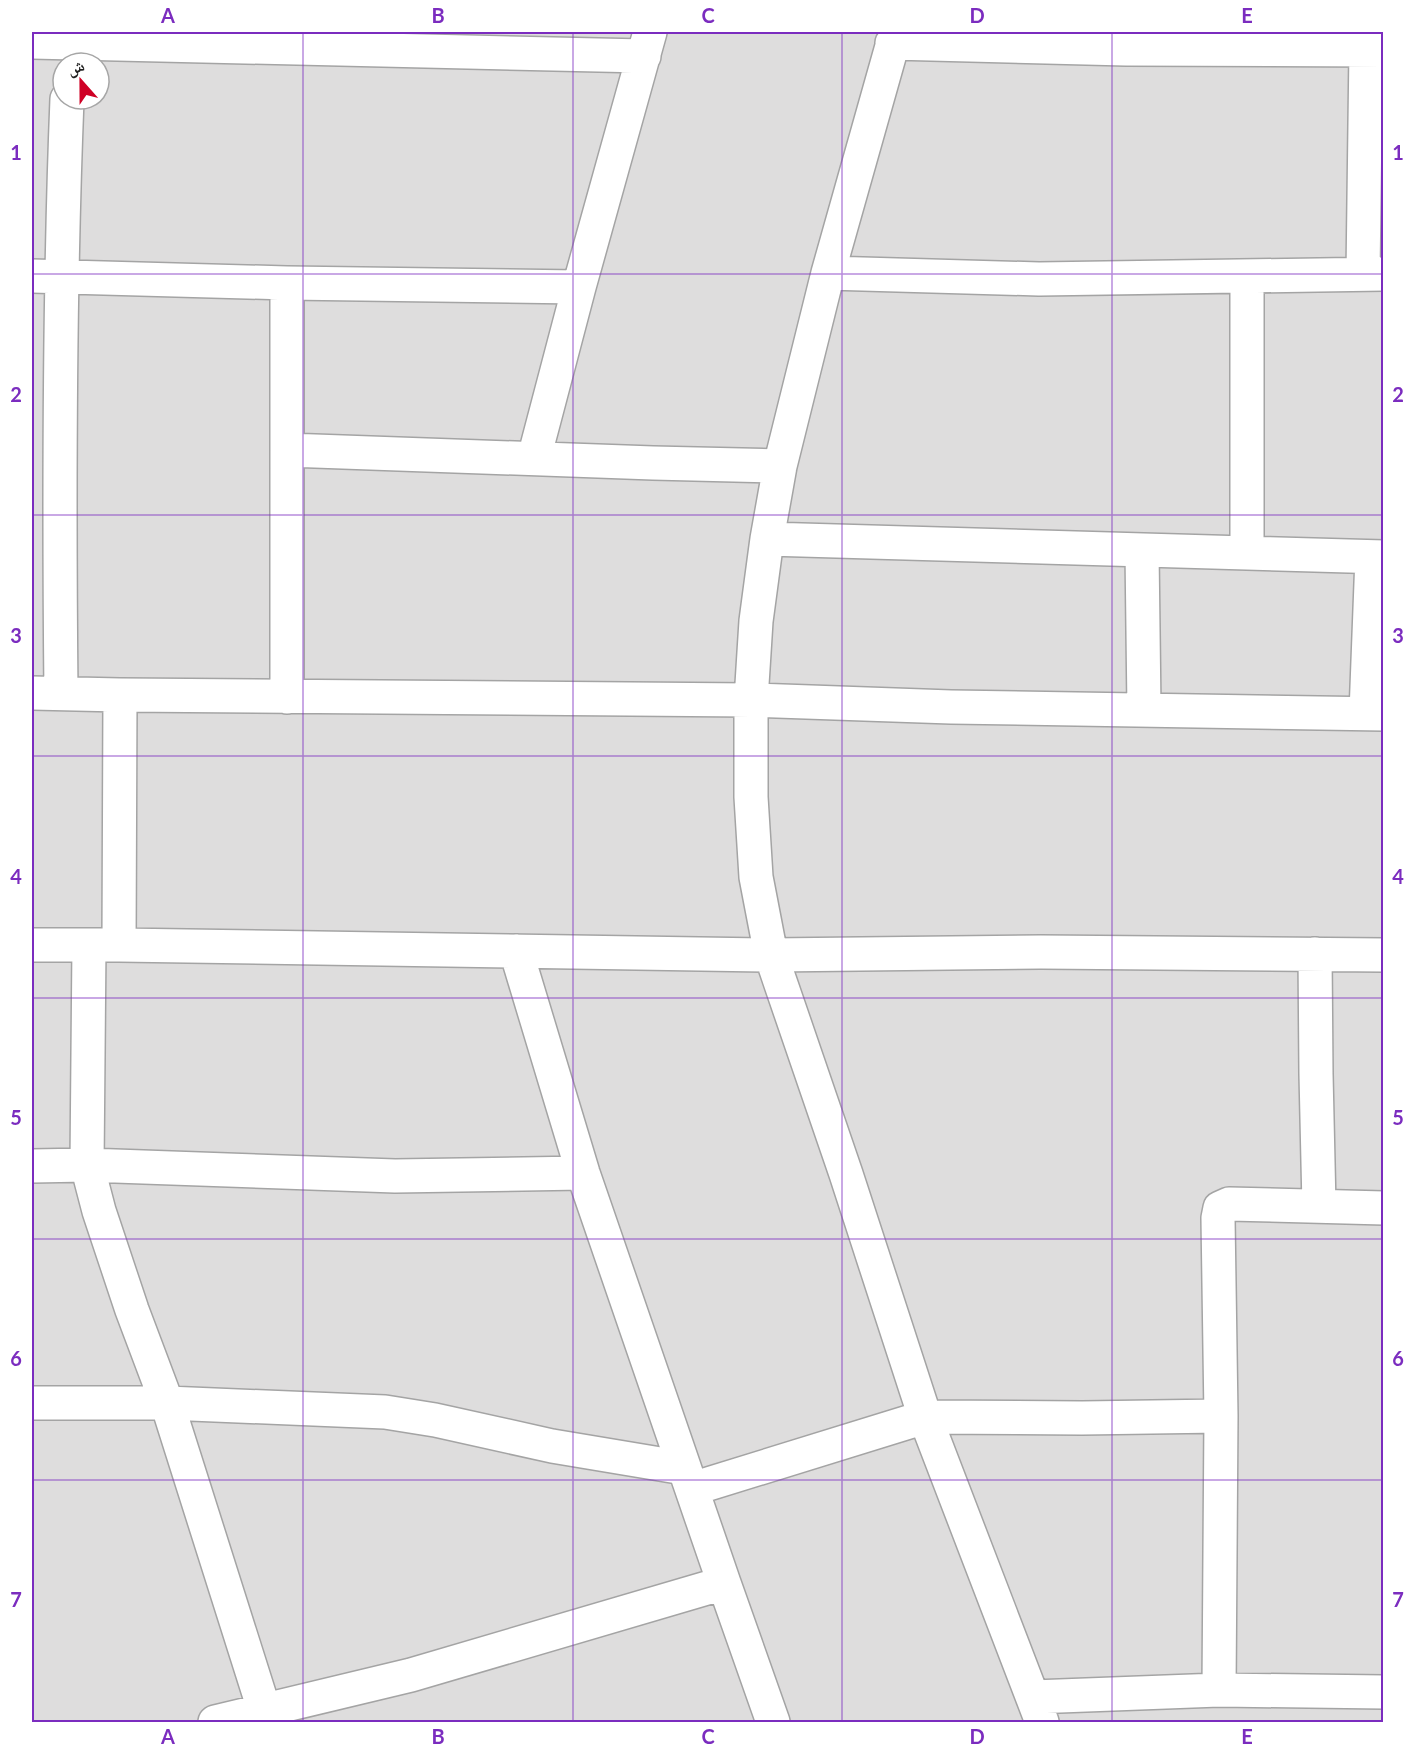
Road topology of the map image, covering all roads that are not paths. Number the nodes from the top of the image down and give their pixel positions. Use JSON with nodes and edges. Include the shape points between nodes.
{"nodes":[{"id":1,"x":894,"y":37,"type":"edge"},
{"id":2,"x":32,"y":42,"type":"edge"},
{"id":3,"x":647,"y":44,"type":"edge"},
{"id":4,"x":69,"y":46,"type":"edge"},
{"id":5,"x":1375,"y":50,"type":"edge"},
{"id":6,"x":66,"y":111,"type":"edge"},
{"id":7,"x":828,"y":273,"type":"junction"},
{"id":8,"x":1373,"y":274,"type":"edge"},
{"id":9,"x":46,"y":276,"type":"edge"},
{"id":10,"x":1246,"y":276,"type":"junction"},
{"id":11,"x":287,"y":283,"type":"junction"},
{"id":12,"x":579,"y":287,"type":"junction"},
{"id":13,"x":287,"y":450,"type":"junction"},
{"id":14,"x":534,"y":458,"type":"junction"},
{"id":15,"x":780,"y":466,"type":"junction"},
{"id":16,"x":767,"y":539,"type":"junction"},
{"id":17,"x":1142,"y":551,"type":"junction"},
{"id":18,"x":1247,"y":553,"type":"junction"},
{"id":19,"x":1378,"y":557,"type":"edge"},
{"id":20,"x":46,"y":693,"type":"edge"},
{"id":21,"x":120,"y":695,"type":"junction"},
{"id":22,"x":287,"y":696,"type":"junction"},
{"id":23,"x":751,"y":700,"type":"junction"},
{"id":24,"x":1144,"y":710,"type":"junction"},
{"id":25,"x":1375,"y":713,"type":"edge"},
{"id":26,"x":32,"y":945,"type":"edge"},
{"id":27,"x":104,"y":945,"type":"junction"},
{"id":28,"x":516,"y":951,"type":"junction"},
{"id":29,"x":1315,"y":954,"type":"junction"},
{"id":30,"x":1383,"y":955,"type":"edge"},
{"id":31,"x":771,"y":956,"type":"junction"},
{"id":32,"x":87,"y":1165,"type":"junction"},
{"id":33,"x":32,"y":1166,"type":"edge"},
{"id":34,"x":583,"y":1173,"type":"junction"},
{"id":35,"x":1318,"y":1206,"type":"junction"},
{"id":36,"x":1383,"y":1208,"type":"edge"},
{"id":37,"x":32,"y":1402,"type":"edge"},
{"id":38,"x":167,"y":1403,"type":"junction"},
{"id":39,"x":1221,"y":1416,"type":"junction"},
{"id":40,"x":925,"y":1417,"type":"junction"},
{"id":41,"x":688,"y":1478,"type":"junction"},
{"id":42,"x":724,"y":1583,"type":"junction"},
{"id":43,"x":1220,"y":1690,"type":"junction"},
{"id":44,"x":1383,"y":1692,"type":"edge"},
{"id":45,"x":1038,"y":1710,"type":"edge"},
{"id":46,"x":266,"y":1717,"type":"edge"},
{"id":47,"x":215,"y":1722,"type":"edge"},
{"id":48,"x":773,"y":1722,"type":"edge"}],
"edges":[{"from":1,"to":5,"type":"street","via":[[1126,49]]},
{"from":1,"to":7,"type":"street"},
{"from":2,"to":4,"type":"street"},
{"from":3,"to":4,"type":"street"},
{"from":3,"to":12,"type":"street"},
{"from":5,"to":8,"type":"street"},
{"from":6,"to":9,"type":"street"},
{"from":7,"to":10,"type":"street","via":[[1039,279]]},
{"from":7,"to":15,"type":"street"},
{"from":8,"to":10,"type":"street"},
{"from":9,"to":11,"type":"street"},
{"from":9,"to":20,"type":"street","via":[[59,471]]},
{"from":10,"to":18,"type":"street"},
{"from":11,"to":12,"type":"street"},
{"from":11,"to":13,"type":"street"},
{"from":12,"to":14,"type":"street"},
{"from":13,"to":14,"type":"street"},
{"from":13,"to":22,"type":"street"},
{"from":14,"to":15,"type":"street"},
{"from":15,"to":16,"type":"street"},
{"from":16,"to":17,"type":"street"},
{"from":16,"to":23,"type":"street"},
{"from":17,"to":18,"type":"street"},
{"from":17,"to":24,"type":"street"},
{"from":18,"to":19,"type":"street"},
{"from":19,"to":25,"type":"street"},
{"from":20,"to":21,"type":"street"},
{"from":21,"to":22,"type":"street"},
{"from":21,"to":27,"type":"street"},
{"from":22,"to":23,"type":"street"},
{"from":23,"to":24,"type":"street"},
{"from":23,"to":31,"type":"street","via":[[756,877]]},
{"from":24,"to":25,"type":"street"},
{"from":26,"to":27,"type":"street"},
{"from":27,"to":28,"type":"street"},
{"from":27,"to":32,"type":"street"},
{"from":28,"to":31,"type":"street"},
{"from":28,"to":34,"type":"street"},
{"from":29,"to":30,"type":"street"},
{"from":29,"to":31,"type":"street","via":[[1041,952]]},
{"from":29,"to":35,"type":"street"},
{"from":31,"to":40,"type":"street"},
{"from":32,"to":33,"type":"street"},
{"from":32,"to":34,"type":"street","via":[[395,1176]]},
{"from":32,"to":38,"type":"street","via":[[132,1310]]},
{"from":34,"to":41,"type":"street"},
{"from":35,"to":36,"type":"street"},
{"from":35,"to":39,"type":"street","via":[[1228,1204],[1220,1208]]},
{"from":37,"to":38,"type":"street"},
{"from":38,"to":41,"type":"street","via":[[385,1412]]},
{"from":38,"to":46,"type":"street"},
{"from":39,"to":40,"type":"street"},
{"from":39,"to":43,"type":"street"},
{"from":40,"to":41,"type":"street"},
{"from":40,"to":45,"type":"street"},
{"from":41,"to":42,"type":"street"},
{"from":42,"to":46,"type":"street"},
{"from":42,"to":48,"type":"street"},
{"from":43,"to":44,"type":"street"},
{"from":43,"to":45,"type":"street"},
{"from":46,"to":47,"type":"street"}]}
